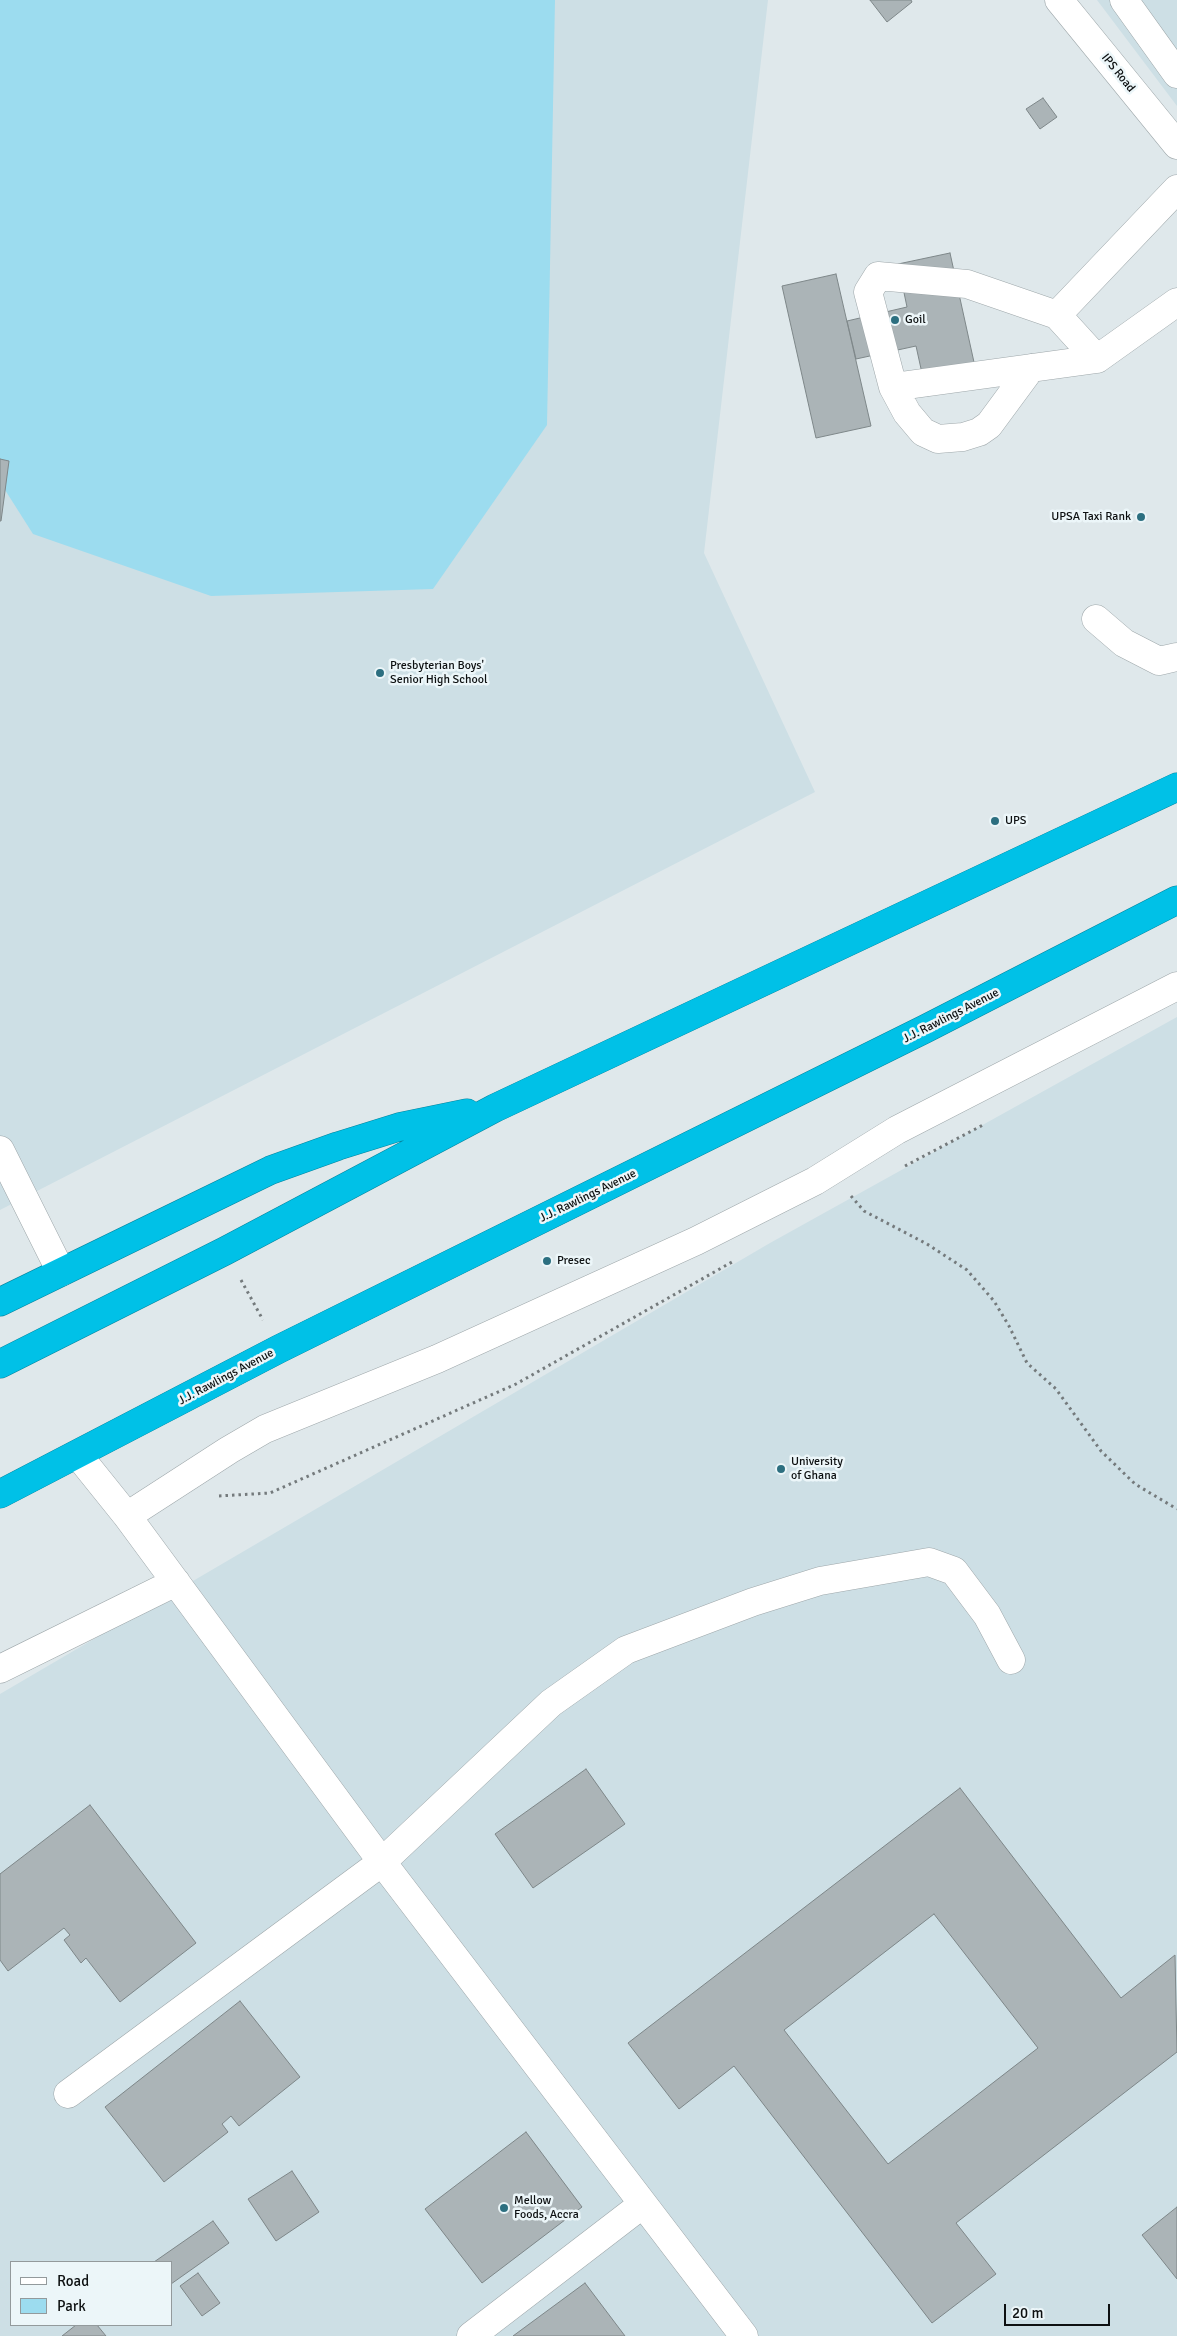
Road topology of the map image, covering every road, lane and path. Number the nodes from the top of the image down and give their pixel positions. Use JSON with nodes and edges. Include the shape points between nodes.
{"nodes":[{"id":1,"x":1059,"y":0,"type":"edge"},
{"id":2,"x":1124,"y":0,"type":"edge"},
{"id":3,"x":1177,"y":74,"type":"edge"},
{"id":4,"x":1177,"y":145,"type":"edge"},
{"id":5,"x":1177,"y":189,"type":"edge"},
{"id":6,"x":1177,"y":302,"type":"edge"},
{"id":7,"x":1057,"y":315,"type":"junction"},
{"id":8,"x":1097,"y":359,"type":"junction"},
{"id":9,"x":1031,"y":368,"type":"junction"},
{"id":10,"x":892,"y":387,"type":"junction"},
{"id":11,"x":1096,"y":619,"type":"dead end"},
{"id":12,"x":1177,"y":657,"type":"edge"},
{"id":13,"x":1177,"y":788,"type":"edge"},
{"id":14,"x":1177,"y":900,"type":"edge"},
{"id":15,"x":1177,"y":986,"type":"edge"},
{"id":16,"x":495,"y":1108,"type":"junction"},
{"id":17,"x":986,"y":1124,"type":"dead end"},
{"id":18,"x":0,"y":1150,"type":"edge"},
{"id":19,"x":901,"y":1168,"type":"dead end"},
{"id":20,"x":859,"y":1190,"type":"dead end"},
{"id":21,"x":850,"y":1195,"type":"junction"},
{"id":22,"x":842,"y":1200,"type":"dead end"},
{"id":23,"x":740,"y":1257,"type":"dead end"},
{"id":24,"x":61,"y":1272,"type":"junction"},
{"id":25,"x":0,"y":1302,"type":"edge"},
{"id":26,"x":0,"y":1364,"type":"edge"},
{"id":27,"x":78,"y":1455,"type":"junction"},
{"id":28,"x":167,"y":1492,"type":"junction"},
{"id":29,"x":0,"y":1494,"type":"edge"},
{"id":30,"x":1177,"y":1509,"type":"edge"},
{"id":31,"x":127,"y":1516,"type":"junction"},
{"id":32,"x":176,"y":1582,"type":"junction"},
{"id":33,"x":1011,"y":1660,"type":"dead end"},
{"id":34,"x":0,"y":1669,"type":"edge"},
{"id":35,"x":382,"y":1862,"type":"junction"},
{"id":36,"x":68,"y":2094,"type":"dead end"},
{"id":37,"x":642,"y":2204,"type":"junction"},
{"id":38,"x":471,"y":2336,"type":"edge"},
{"id":39,"x":744,"y":2336,"type":"edge"}],
"edges":[{"from":1,"to":4,"type":"street","name":"IPS Road"},
{"from":2,"to":3,"type":"street"},
{"from":5,"to":7,"type":"street"},
{"from":6,"to":8,"type":"street"},
{"from":7,"to":8,"type":"street"},
{"from":7,"to":10,"type":"street","via":[[967,284],[878,276],[868,292]]},
{"from":8,"to":9,"type":"street"},
{"from":9,"to":10,"type":"street"},
{"from":9,"to":10,"type":"street","via":[[989,425],[963,437],[938,439],[923,432]]},
{"from":11,"to":12,"type":"street","via":[[1124,643],[1159,661]]},
{"from":13,"to":16,"type":"highway"},
{"from":14,"to":27,"type":"highway","name":"J.J. Rawlings Avenue","via":[[279,1350]]},
{"from":15,"to":28,"type":"street","via":[[897,1130],[815,1181],[696,1242],[437,1359],[265,1429]]},
{"from":16,"to":24,"type":"highway","via":[[399,1127],[270,1170]]},
{"from":16,"to":26,"type":"highway","via":[[225,1251]]},
{"from":17,"to":19,"type":"path"},
{"from":18,"to":24,"type":"street"},
{"from":20,"to":21,"type":"path"},
{"from":21,"to":22,"type":"path"},
{"from":21,"to":30,"type":"path","via":[[864,1211],[927,1244],[967,1270],[994,1301],[1027,1363],[1056,1389],[1101,1451],[1135,1484]]},
{"from":23,"to":28,"type":"path","via":[[516,1384],[270,1493],[203,1497]]},
{"from":24,"to":25,"type":"highway"},
{"from":27,"to":29,"type":"highway","name":"J.J. Rawlings Avenue"},
{"from":27,"to":31,"type":"street"},
{"from":28,"to":31,"type":"street"},
{"from":31,"to":32,"type":"street"},
{"from":32,"to":34,"type":"street"},
{"from":32,"to":35,"type":"street"},
{"from":33,"to":35,"type":"street","via":[[987,1615],[954,1571],[929,1562],[820,1580],[626,1650],[551,1703]]},
{"from":35,"to":36,"type":"street"},
{"from":35,"to":37,"type":"street"},
{"from":37,"to":38,"type":"street"},
{"from":37,"to":39,"type":"street"}]}
